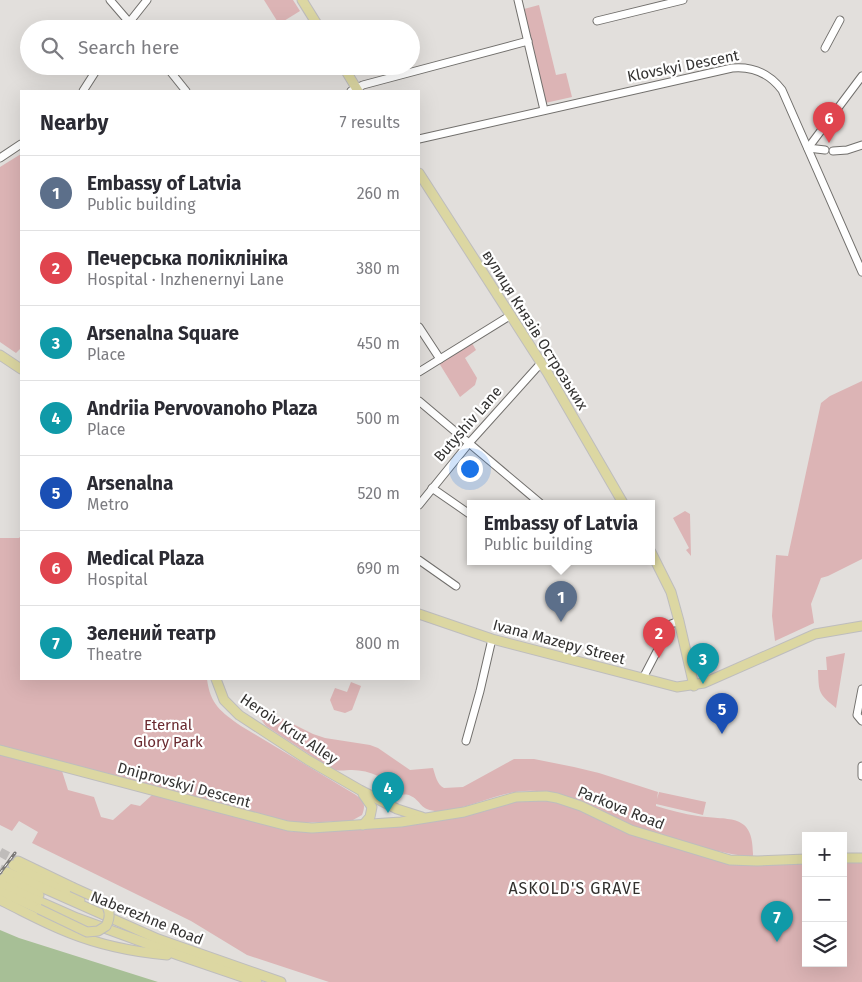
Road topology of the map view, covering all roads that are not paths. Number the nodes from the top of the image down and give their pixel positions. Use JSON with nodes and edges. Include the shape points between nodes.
{"nodes":[{"id":1,"x":110,"y":0,"type":"edge"},
{"id":2,"x":147,"y":0,"type":"edge"},
{"id":3,"x":302,"y":0,"type":"edge"},
{"id":4,"x":518,"y":0,"type":"edge"},
{"id":5,"x":678,"y":1,"type":"edge"},
{"id":6,"x":127,"y":20,"type":"edge"},
{"id":7,"x":131,"y":20,"type":"edge"},
{"id":8,"x":314,"y":20,"type":"edge"},
{"id":9,"x":840,"y":20,"type":"dead end"},
{"id":10,"x":597,"y":21,"type":"dead end"},
{"id":11,"x":528,"y":41,"type":"junction"},
{"id":12,"x":825,"y":48,"type":"dead end"},
{"id":13,"x":420,"y":70,"type":"edge"},
{"id":14,"x":93,"y":75,"type":"edge"},
{"id":15,"x":173,"y":75,"type":"edge"},
{"id":16,"x":348,"y":75,"type":"edge"},
{"id":17,"x":400,"y":75,"type":"edge"},
{"id":18,"x":862,"y":76,"type":"edge"},
{"id":19,"x":84,"y":90,"type":"edge"},
{"id":20,"x":185,"y":90,"type":"edge"},
{"id":21,"x":355,"y":90,"type":"edge"},
{"id":22,"x":544,"y":110,"type":"junction"},
{"id":23,"x":420,"y":140,"type":"edge"},
{"id":24,"x":20,"y":145,"type":"edge"},
{"id":25,"x":862,"y":145,"type":"edge"},
{"id":26,"x":808,"y":148,"type":"junction"},
{"id":27,"x":825,"y":150,"type":"dead end"},
{"id":28,"x":833,"y":151,"type":"dead end"},
{"id":29,"x":0,"y":158,"type":"edge"},
{"id":30,"x":420,"y":175,"type":"edge"},
{"id":31,"x":862,"y":272,"type":"edge"},
{"id":32,"x":511,"y":315,"type":"junction"},
{"id":33,"x":420,"y":329,"type":"edge"},
{"id":34,"x":0,"y":355,"type":"edge"},
{"id":35,"x":440,"y":359,"type":"junction"},
{"id":36,"x":541,"y":362,"type":"junction"},
{"id":37,"x":20,"y":368,"type":"edge"},
{"id":38,"x":420,"y":371,"type":"edge"},
{"id":39,"x":420,"y":402,"type":"edge"},
{"id":40,"x":469,"y":443,"type":"junction"},
{"id":41,"x":432,"y":488,"type":"junction"},
{"id":42,"x":536,"y":500,"type":"edge"},
{"id":43,"x":621,"y":500,"type":"edge"},
{"id":44,"x":420,"y":504,"type":"edge"},
{"id":45,"x":467,"y":512,"type":"edge"},
{"id":46,"x":655,"y":560,"type":"edge"},
{"id":47,"x":420,"y":561,"type":"edge"},
{"id":48,"x":456,"y":586,"type":"dead end"},
{"id":49,"x":420,"y":614,"type":"edge"},
{"id":50,"x":680,"y":621,"type":"junction"},
{"id":51,"x":862,"y":626,"type":"edge"},
{"id":52,"x":492,"y":639,"type":"junction"},
{"id":53,"x":643,"y":678,"type":"junction"},
{"id":54,"x":216,"y":680,"type":"edge"},
{"id":55,"x":694,"y":686,"type":"junction"},
{"id":56,"x":862,"y":689,"type":"edge"},
{"id":57,"x":862,"y":721,"type":"edge"},
{"id":58,"x":466,"y":740,"type":"dead end"},
{"id":59,"x":0,"y":750,"type":"edge"},
{"id":60,"x":862,"y":766,"type":"edge"},
{"id":61,"x":862,"y":776,"type":"edge"},
{"id":62,"x":360,"y":790,"type":"junction"},
{"id":63,"x":427,"y":818,"type":"junction"},
{"id":64,"x":363,"y":825,"type":"junction"},
{"id":65,"x":847,"y":858,"type":"edge"},
{"id":66,"x":862,"y":858,"type":"edge"},
{"id":67,"x":802,"y":859,"type":"edge"},
{"id":68,"x":4,"y":878,"type":"edge"},
{"id":69,"x":0,"y":892,"type":"edge"},
{"id":70,"x":0,"y":900,"type":"edge"},
{"id":71,"x":105,"y":917,"type":"junction"},
{"id":72,"x":178,"y":956,"type":"junction"},
{"id":73,"x":256,"y":982,"type":"edge"},
{"id":74,"x":281,"y":982,"type":"edge"}],
"edges":[{"from":1,"to":6,"type":"street"},
{"from":2,"to":7,"type":"street"},
{"from":3,"to":8,"type":"main road"},
{"from":4,"to":11,"type":"street"},
{"from":5,"to":10,"type":"street"},
{"from":9,"to":12,"type":"street"},
{"from":11,"to":13,"type":"street"},
{"from":11,"to":22,"type":"street"},
{"from":14,"to":19,"type":"street"},
{"from":15,"to":20,"type":"street"},
{"from":16,"to":21,"type":"main road"},
{"from":17,"to":21,"type":"street"},
{"from":18,"to":26,"type":"street"},
{"from":22,"to":23,"type":"street","name":"Klovskyi Descent"},
{"from":22,"to":26,"type":"street","name":"Klovskyi Descent","via":[[740,67],[754,69],[785,89]]},
{"from":24,"to":29,"type":"street"},
{"from":25,"to":28,"type":"street"},
{"from":26,"to":27,"type":"street"},
{"from":26,"to":31,"type":"street","name":"Klovskyi Descent"},
{"from":30,"to":32,"type":"main road","name":"вулиця Князів Острозьких"},
{"from":32,"to":35,"type":"street"},
{"from":32,"to":36,"type":"main road","name":"вулиця Князів Острозьких"},
{"from":33,"to":35,"type":"street"},
{"from":34,"to":37,"type":"main road"},
{"from":35,"to":38,"type":"street"},
{"from":36,"to":40,"type":"street","name":"Butyshiv Lane"},
{"from":36,"to":43,"type":"main road","name":"вулиця Князів Острозьких"},
{"from":39,"to":40,"type":"street"},
{"from":40,"to":41,"type":"street","name":"Butyshiv Lane"},
{"from":40,"to":42,"type":"street"},
{"from":41,"to":44,"type":"street","name":"Butyshiv Lane"},
{"from":41,"to":45,"type":"street"},
{"from":46,"to":50,"type":"main road"},
{"from":47,"to":48,"type":"street"},
{"from":49,"to":52,"type":"main road","name":"Ivana Mazepy Street"},
{"from":50,"to":53,"type":"street","via":[[671,624]]},
{"from":50,"to":55,"type":"main road"},
{"from":51,"to":55,"type":"main road","via":[[815,634]]},
{"from":52,"to":53,"type":"main road","name":"Ivana Mazepy Street"},
{"from":52,"to":58,"type":"street"},
{"from":53,"to":55,"type":"main road","name":"Ivana Mazepy Street","via":[[677,687]]},
{"from":54,"to":62,"type":"main road","name":"Heroiv Krut Alley","via":[[224,700],[240,715]]},
{"from":56,"to":57,"type":"street","via":[[857,715]]},
{"from":59,"to":64,"type":"main road","name":"Dniprovskyi Descent","via":[[288,826]]},
{"from":60,"to":61,"type":"street"},
{"from":62,"to":63,"type":"main road","name":"Heroiv Krut Alley","via":[[397,810]]},
{"from":62,"to":64,"type":"main road","via":[[372,807]]},
{"from":63,"to":64,"type":"main road","name":"Dniprovskyi Descent"},
{"from":63,"to":67,"type":"main road","name":"Parkova Road","via":[[464,812],[516,797],[546,796],[581,806],[631,830],[730,860]]},
{"from":65,"to":66,"type":"main road"},
{"from":68,"to":71,"type":"main road","name":"Naberezhne Road"},
{"from":68,"to":72,"type":"main road","name":"Naberezhne Road","via":[[77,918]]},
{"from":69,"to":71,"type":"main road","bridge":true,"via":[[87,932],[106,926],[110,916],[103,901],[14,862]]},
{"from":70,"to":72,"type":"main road","via":[[86,939]]},
{"from":71,"to":74,"type":"main road","name":"Naberezhne Road"},
{"from":72,"to":73,"type":"main road","name":"Naberezhne Road"}]}
